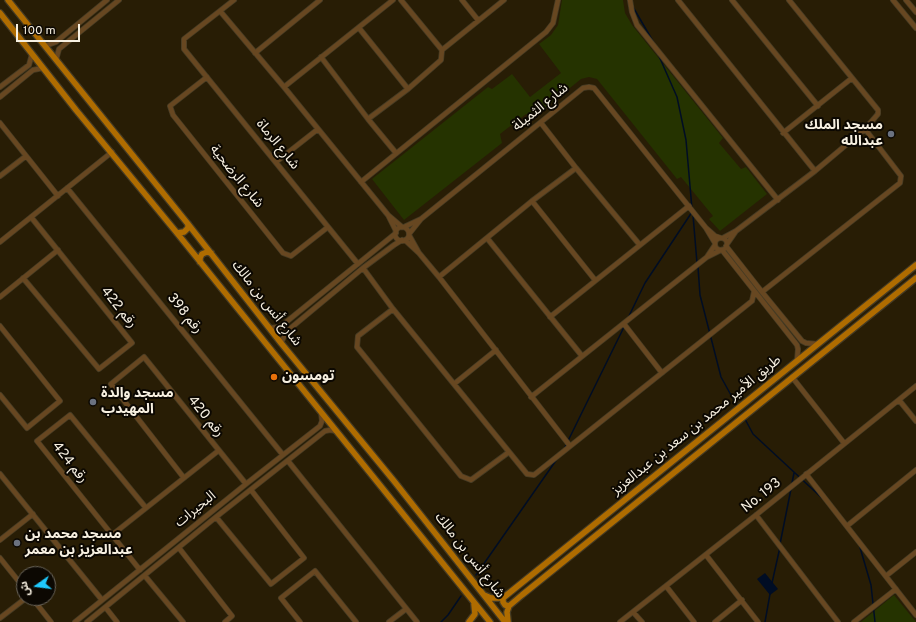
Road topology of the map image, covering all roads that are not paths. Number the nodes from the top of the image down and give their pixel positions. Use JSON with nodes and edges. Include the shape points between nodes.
{"nodes":[{"id":1,"x":8,"y":0,"type":"edge"},
{"id":2,"x":107,"y":0,"type":"edge"},
{"id":3,"x":119,"y":0,"type":"edge"},
{"id":4,"x":234,"y":0,"type":"edge"},
{"id":5,"x":320,"y":0,"type":"edge"},
{"id":6,"x":393,"y":0,"type":"edge"},
{"id":7,"x":401,"y":0,"type":"edge"},
{"id":8,"x":462,"y":0,"type":"edge"},
{"id":9,"x":504,"y":0,"type":"edge"},
{"id":10,"x":558,"y":0,"type":"edge"},
{"id":11,"x":630,"y":0,"type":"edge"},
{"id":12,"x":678,"y":0,"type":"edge"},
{"id":13,"x":732,"y":0,"type":"edge"},
{"id":14,"x":789,"y":0,"type":"edge"},
{"id":15,"x":893,"y":0,"type":"edge"},
{"id":16,"x":906,"y":0,"type":"edge"},
{"id":17,"x":100,"y":2,"type":"edge"},
{"id":18,"x":220,"y":11,"type":"junction"},
{"id":19,"x":916,"y":12,"type":"edge"},
{"id":20,"x":0,"y":13,"type":"edge"},
{"id":21,"x":478,"y":20,"type":"junction"},
{"id":22,"x":359,"y":28,"type":"junction"},
{"id":23,"x":916,"y":28,"type":"edge"},
{"id":24,"x":62,"y":38,"type":"junction"},
{"id":25,"x":66,"y":43,"type":"junction"},
{"id":26,"x":44,"y":46,"type":"junction"},
{"id":27,"x":442,"y":50,"type":"junction"},
{"id":28,"x":255,"y":53,"type":"junction"},
{"id":29,"x":32,"y":54,"type":"junction"},
{"id":30,"x":321,"y":57,"type":"junction"},
{"id":31,"x":56,"y":60,"type":"junction"},
{"id":32,"x":43,"y":68,"type":"junction"},
{"id":33,"x":19,"y":73,"type":"junction"},
{"id":34,"x":207,"y":77,"type":"junction"},
{"id":35,"x":23,"y":78,"type":"junction"},
{"id":36,"x":852,"y":78,"type":"junction"},
{"id":37,"x":0,"y":87,"type":"edge"},
{"id":38,"x":284,"y":87,"type":"junction"},
{"id":39,"x":408,"y":88,"type":"junction"},
{"id":40,"x":0,"y":96,"type":"edge"},
{"id":41,"x":818,"y":106,"type":"junction"},
{"id":42,"x":368,"y":119,"type":"junction"},
{"id":43,"x":541,"y":123,"type":"junction"},
{"id":44,"x":0,"y":124,"type":"edge"},
{"id":45,"x":318,"y":129,"type":"junction"},
{"id":46,"x":865,"y":129,"type":"junction"},
{"id":47,"x":783,"y":133,"type":"junction"},
{"id":48,"x":112,"y":152,"type":"junction"},
{"id":49,"x":396,"y":153,"type":"junction"},
{"id":50,"x":26,"y":156,"type":"junction"},
{"id":51,"x":276,"y":162,"type":"junction"},
{"id":52,"x":576,"y":168,"type":"junction"},
{"id":53,"x":815,"y":172,"type":"junction"},
{"id":54,"x":0,"y":176,"type":"edge"},
{"id":55,"x":361,"y":182,"type":"junction"},
{"id":56,"x":67,"y":188,"type":"junction"},
{"id":57,"x":58,"y":196,"type":"junction"},
{"id":58,"x":778,"y":200,"type":"junction"},
{"id":59,"x":532,"y":201,"type":"junction"},
{"id":60,"x":688,"y":206,"type":"junction"},
{"id":61,"x":388,"y":216,"type":"junction"},
{"id":62,"x":31,"y":217,"type":"junction"},
{"id":63,"x":421,"y":219,"type":"junction"},
{"id":64,"x":188,"y":224,"type":"junction"},
{"id":65,"x":328,"y":227,"type":"junction"},
{"id":66,"x":403,"y":227,"type":"junction"},
{"id":67,"x":706,"y":228,"type":"junction"},
{"id":68,"x":736,"y":231,"type":"junction"},
{"id":69,"x":396,"y":232,"type":"junction"},
{"id":70,"x":177,"y":233,"type":"junction"},
{"id":71,"x":409,"y":235,"type":"junction"},
{"id":72,"x":487,"y":238,"type":"junction"},
{"id":73,"x":722,"y":238,"type":"junction"},
{"id":74,"x":403,"y":240,"type":"junction"},
{"id":75,"x":0,"y":242,"type":"edge"},
{"id":76,"x":639,"y":244,"type":"junction"},
{"id":77,"x":715,"y":244,"type":"junction"},
{"id":78,"x":727,"y":245,"type":"junction"},
{"id":79,"x":58,"y":250,"type":"junction"},
{"id":80,"x":721,"y":250,"type":"junction"},
{"id":81,"x":211,"y":253,"type":"junction"},
{"id":82,"x":419,"y":253,"type":"junction"},
{"id":83,"x":707,"y":257,"type":"junction"},
{"id":84,"x":200,"y":262,"type":"junction"},
{"id":85,"x":358,"y":264,"type":"junction"},
{"id":86,"x":916,"y":265,"type":"edge"},
{"id":87,"x":363,"y":268,"type":"junction"},
{"id":88,"x":439,"y":277,"type":"junction"},
{"id":89,"x":23,"y":278,"type":"junction"},
{"id":90,"x":916,"y":278,"type":"edge"},
{"id":91,"x":595,"y":280,"type":"junction"},
{"id":92,"x":754,"y":292,"type":"junction"},
{"id":93,"x":762,"y":292,"type":"junction"},
{"id":94,"x":0,"y":297,"type":"edge"},
{"id":95,"x":752,"y":301,"type":"junction"},
{"id":96,"x":763,"y":303,"type":"junction"},
{"id":97,"x":393,"y":309,"type":"junction"},
{"id":98,"x":550,"y":317,"type":"junction"},
{"id":99,"x":624,"y":324,"type":"junction"},
{"id":100,"x":0,"y":326,"type":"edge"},
{"id":101,"x":270,"y":328,"type":"junction"},
{"id":102,"x":281,"y":343,"type":"junction"},
{"id":103,"x":817,"y":344,"type":"junction"},
{"id":104,"x":496,"y":350,"type":"junction"},
{"id":105,"x":582,"y":356,"type":"junction"},
{"id":106,"x":797,"y":361,"type":"junction"},
{"id":107,"x":662,"y":372,"type":"junction"},
{"id":108,"x":792,"y":377,"type":"junction"},
{"id":109,"x":454,"y":384,"type":"junction"},
{"id":110,"x":916,"y":386,"type":"edge"},
{"id":111,"x":0,"y":394,"type":"edge"},
{"id":112,"x":531,"y":397,"type":"junction"},
{"id":113,"x":899,"y":400,"type":"junction"},
{"id":114,"x":321,"y":412,"type":"junction"},
{"id":115,"x":916,"y":421,"type":"edge"},
{"id":116,"x":336,"y":431,"type":"junction"},
{"id":117,"x":313,"y":432,"type":"junction"},
{"id":118,"x":316,"y":438,"type":"junction"},
{"id":119,"x":844,"y":443,"type":"junction"},
{"id":120,"x":570,"y":446,"type":"junction"},
{"id":121,"x":218,"y":451,"type":"junction"},
{"id":122,"x":509,"y":452,"type":"junction"},
{"id":123,"x":283,"y":454,"type":"junction"},
{"id":124,"x":288,"y":460,"type":"junction"},
{"id":125,"x":916,"y":470,"type":"edge"},
{"id":126,"x":0,"y":474,"type":"edge"},
{"id":127,"x":806,"y":474,"type":"junction"},
{"id":128,"x":184,"y":478,"type":"junction"},
{"id":129,"x":246,"y":484,"type":"junction"},
{"id":130,"x":251,"y":490,"type":"junction"},
{"id":131,"x":146,"y":508,"type":"junction"},
{"id":132,"x":33,"y":514,"type":"junction"},
{"id":133,"x":756,"y":515,"type":"junction"},
{"id":134,"x":216,"y":517,"type":"junction"},
{"id":135,"x":847,"y":526,"type":"junction"},
{"id":136,"x":112,"y":536,"type":"junction"},
{"id":137,"x":0,"y":540,"type":"edge"},
{"id":138,"x":178,"y":548,"type":"junction"},
{"id":139,"x":916,"y":552,"type":"edge"},
{"id":140,"x":706,"y":555,"type":"junction"},
{"id":141,"x":0,"y":558,"type":"edge"},
{"id":142,"x":140,"y":570,"type":"junction"},
{"id":143,"x":145,"y":576,"type":"junction"},
{"id":144,"x":886,"y":576,"type":"junction"},
{"id":145,"x":16,"y":578,"type":"edge"},
{"id":146,"x":666,"y":586,"type":"junction"},
{"id":147,"x":896,"y":590,"type":"junction"},
{"id":148,"x":483,"y":595,"type":"junction"},
{"id":149,"x":503,"y":598,"type":"junction"},
{"id":150,"x":102,"y":600,"type":"junction"},
{"id":151,"x":473,"y":600,"type":"junction"},
{"id":152,"x":742,"y":600,"type":"junction"},
{"id":153,"x":16,"y":606,"type":"edge"},
{"id":154,"x":38,"y":606,"type":"edge"},
{"id":155,"x":509,"y":606,"type":"junction"},
{"id":156,"x":106,"y":608,"type":"junction"},
{"id":157,"x":406,"y":609,"type":"junction"},
{"id":158,"x":633,"y":612,"type":"junction"},
{"id":159,"x":916,"y":615,"type":"edge"},
{"id":160,"x":0,"y":618,"type":"edge"},
{"id":161,"x":51,"y":622,"type":"edge"},
{"id":162,"x":75,"y":622,"type":"edge"},
{"id":163,"x":87,"y":622,"type":"edge"},
{"id":164,"x":117,"y":622,"type":"edge"},
{"id":165,"x":183,"y":622,"type":"edge"},
{"id":166,"x":225,"y":622,"type":"edge"},
{"id":167,"x":300,"y":622,"type":"edge"},
{"id":168,"x":356,"y":622,"type":"edge"},
{"id":169,"x":389,"y":622,"type":"edge"},
{"id":170,"x":417,"y":622,"type":"edge"},
{"id":171,"x":469,"y":622,"type":"edge"},
{"id":172,"x":490,"y":622,"type":"edge"},
{"id":173,"x":507,"y":622,"type":"edge"},
{"id":174,"x":620,"y":622,"type":"edge"},
{"id":175,"x":642,"y":622,"type":"edge"},
{"id":176,"x":694,"y":622,"type":"edge"},
{"id":177,"x":715,"y":622,"type":"edge"},
{"id":178,"x":758,"y":622,"type":"edge"},
{"id":179,"x":838,"y":622,"type":"edge"},
{"id":180,"x":854,"y":622,"type":"edge"}],
"edges":[{"from":1,"to":26,"type":"main road","name":"شارع أنس بن مالك"},
{"from":2,"to":17,"type":"street"},
{"from":3,"to":25,"type":"street"},
{"from":4,"to":18,"type":"street"},
{"from":5,"to":28,"type":"street"},
{"from":6,"to":22,"type":"street"},
{"from":7,"to":27,"type":"street"},
{"from":8,"to":21,"type":"street"},
{"from":9,"to":21,"type":"street"},
{"from":10,"to":49,"type":"street","via":[[553,23],[546,32]]},
{"from":11,"to":58,"type":"street","via":[[638,25]]},
{"from":12,"to":47,"type":"street"},
{"from":13,"to":41,"type":"street"},
{"from":14,"to":36,"type":"street"},
{"from":15,"to":23,"type":"street"},
{"from":16,"to":19,"type":"street"},
{"from":17,"to":24,"type":"street"},
{"from":18,"to":28,"type":"street"},
{"from":18,"to":34,"type":"street","name":"شارع الرماة","via":[[184,39],[184,49]]},
{"from":20,"to":29,"type":"main road","name":"شارع أنس بن مالك"},
{"from":21,"to":27,"type":"street"},
{"from":22,"to":30,"type":"street"},
{"from":22,"to":39,"type":"street"},
{"from":24,"to":25,"type":"street"},
{"from":24,"to":26,"type":"street"},
{"from":25,"to":31,"type":"street","via":[[58,51]]},
{"from":26,"to":31,"type":"main road","name":"شارع أنس بن مالك"},
{"from":27,"to":39,"type":"street","via":[[441,60]]},
{"from":28,"to":38,"type":"street"},
{"from":29,"to":32,"type":"main road","name":"شارع أنس بن مالك"},
{"from":29,"to":33,"type":"street","via":[[29,65]]},
{"from":30,"to":38,"type":"street"},
{"from":30,"to":42,"type":"street"},
{"from":31,"to":64,"type":"main road","name":"شارع أنس بن مالك"},
{"from":32,"to":35,"type":"street","via":[[33,70]]},
{"from":32,"to":48,"type":"main road","name":"شارع أنس بن مالك"},
{"from":33,"to":35,"type":"street","via":[[25,73]]},
{"from":33,"to":37,"type":"street"},
{"from":34,"to":51,"type":"street","name":"شارع الرماة"},
{"from":34,"to":65,"type":"street","name":"شارع الرضحية","via":[[170,106],[173,115],[283,254],[291,256]]},
{"from":35,"to":40,"type":"street"},
{"from":36,"to":41,"type":"street"},
{"from":36,"to":46,"type":"street","via":[[878,110],[878,114]]},
{"from":38,"to":45,"type":"street"},
{"from":39,"to":42,"type":"street"},
{"from":41,"to":47,"type":"street"},
{"from":42,"to":49,"type":"street"},
{"from":43,"to":52,"type":"street"},
{"from":43,"to":60,"type":"street","name":"شارع الثميلة","via":[[583,88],[594,88]]},
{"from":43,"to":63,"type":"street","name":"شارع الثميلة"},
{"from":44,"to":50,"type":"street"},
{"from":45,"to":51,"type":"street"},
{"from":45,"to":55,"type":"street"},
{"from":46,"to":53,"type":"street"},
{"from":46,"to":93,"type":"street","via":[[901,176],[900,183]]},
{"from":47,"to":53,"type":"street"},
{"from":48,"to":56,"type":"street"},
{"from":48,"to":70,"type":"main road","name":"شارع أنس بن مالك"},
{"from":49,"to":55,"type":"street"},
{"from":50,"to":54,"type":"street"},
{"from":50,"to":57,"type":"street"},
{"from":51,"to":65,"type":"street","name":"شارع الرماة"},
{"from":52,"to":59,"type":"street"},
{"from":52,"to":76,"type":"street"},
{"from":53,"to":58,"type":"street"},
{"from":55,"to":61,"type":"street"},
{"from":56,"to":57,"type":"street"},
{"from":56,"to":123,"type":"street","name":"رقم 398"},
{"from":57,"to":62,"type":"street"},
{"from":58,"to":68,"type":"street"},
{"from":59,"to":72,"type":"street"},
{"from":59,"to":91,"type":"street"},
{"from":60,"to":67,"type":"street","name":"شارع الثميلة"},
{"from":60,"to":76,"type":"street"},
{"from":61,"to":66,"type":"street"},
{"from":61,"to":69,"type":"street"},
{"from":62,"to":75,"type":"street"},
{"from":62,"to":79,"type":"street","name":"رقم 422"},
{"from":63,"to":66,"type":"street"},
{"from":63,"to":71,"type":"street"},
{"from":64,"to":70,"type":"main road","via":[[184,232]]},
{"from":64,"to":81,"type":"main road","name":"شارع أنس بن مالك"},
{"from":65,"to":85,"type":"street","name":"شارع الرماة"},
{"from":66,"to":69,"type":"street"},
{"from":66,"to":71,"type":"street","via":[[408,230]]},
{"from":67,"to":73,"type":"street","via":[[715,236]]},
{"from":67,"to":77,"type":"street"},
{"from":68,"to":73,"type":"street"},
{"from":68,"to":78,"type":"street"},
{"from":69,"to":74,"type":"street","via":[[397,238]]},
{"from":69,"to":85,"type":"street"},
{"from":70,"to":84,"type":"main road","name":"شارع أنس بن مالك"},
{"from":71,"to":74,"type":"street"},
{"from":71,"to":82,"type":"street"},
{"from":72,"to":88,"type":"street"},
{"from":72,"to":98,"type":"street"},
{"from":73,"to":77,"type":"street","via":[[717,239]]},
{"from":73,"to":78,"type":"street","via":[[726,240]]},
{"from":74,"to":82,"type":"street"},
{"from":74,"to":87,"type":"street"},
{"from":76,"to":91,"type":"street"},
{"from":77,"to":80,"type":"street","via":[[717,249]]},
{"from":77,"to":83,"type":"street"},
{"from":78,"to":80,"type":"street"},
{"from":78,"to":93,"type":"street"},
{"from":79,"to":89,"type":"street"},
{"from":79,"to":89,"type":"street","name":"رقم 422","via":[[132,343],[99,369]]},
{"from":80,"to":83,"type":"street"},
{"from":80,"to":92,"type":"street"},
{"from":81,"to":84,"type":"main road","via":[[202,254]]},
{"from":81,"to":101,"type":"main road","name":"شارع أنس بن مالك"},
{"from":82,"to":88,"type":"street"},
{"from":83,"to":99,"type":"street"},
{"from":84,"to":114,"type":"main road","name":"شارع أنس بن مالك"},
{"from":85,"to":101,"type":"street","via":[[280,327]]},
{"from":86,"to":103,"type":"main road","name":"طريق الأمير محمد بن سعد بن عبدالعزيز"},
{"from":87,"to":97,"type":"street"},
{"from":87,"to":102,"type":"street","via":[[286,332]]},
{"from":88,"to":104,"type":"street"},
{"from":89,"to":94,"type":"street"},
{"from":90,"to":108,"type":"main road","name":"طريق الأمير محمد بن سعد بن عبدالعزيز"},
{"from":91,"to":98,"type":"street"},
{"from":92,"to":95,"type":"street"},
{"from":92,"to":96,"type":"street"},
{"from":93,"to":103,"type":"street","via":[[802,341]]},
{"from":95,"to":96,"type":"street"},
{"from":95,"to":107,"type":"street"},
{"from":96,"to":106,"type":"street","via":[[796,345]]},
{"from":97,"to":109,"type":"street"},
{"from":97,"to":122,"type":"street","via":[[358,336],[357,347],[461,476],[470,480]]},
{"from":98,"to":105,"type":"street"},
{"from":99,"to":105,"type":"street"},
{"from":99,"to":107,"type":"street"},
{"from":100,"to":111,"type":"street","via":[[60,401],[27,428]]},
{"from":101,"to":102,"type":"main road","name":"شارع أنس بن مالك"},
{"from":102,"to":148,"type":"main road","name":"شارع أنس بن مالك"},
{"from":103,"to":106,"type":"main road","name":"طريق الأمير محمد بن سعد بن عبدالعزيز"},
{"from":104,"to":109,"type":"street"},
{"from":104,"to":112,"type":"street"},
{"from":105,"to":112,"type":"street"},
{"from":106,"to":149,"type":"main road","name":"طريق الأمير محمد بن سعد بن عبدالعزيز"},
{"from":107,"to":120,"type":"street"},
{"from":108,"to":119,"type":"street"},
{"from":108,"to":155,"type":"main road","name":"طريق الأمير محمد بن سعد بن عبدالعزيز"},
{"from":109,"to":122,"type":"street"},
{"from":110,"to":113,"type":"street","name":"No. 193"},
{"from":112,"to":120,"type":"street"},
{"from":113,"to":115,"type":"street"},
{"from":113,"to":119,"type":"street","name":"No. 193"},
{"from":114,"to":116,"type":"main road","name":"شارع أنس بن مالك"},
{"from":114,"to":117,"type":"street","name":"البحيرات","via":[[322,421]]},
{"from":116,"to":118,"type":"street","name":"البحيرات","via":[[324,432]]},
{"from":116,"to":151,"type":"main road","name":"شارع أنس بن مالك"},
{"from":117,"to":118,"type":"street","via":[[318,433]]},
{"from":117,"to":123,"type":"street","name":"البحيرات"},
{"from":118,"to":124,"type":"street","name":"البحيرات"},
{"from":119,"to":127,"type":"street","name":"No. 193"},
{"from":120,"to":122,"type":"street","via":[[534,475],[527,474]]},
{"from":121,"to":128,"type":"street"},
{"from":121,"to":128,"type":"street","name":"رقم 420","via":[[144,357],[111,384]]},
{"from":121,"to":129,"type":"street","name":"رقم 420"},
{"from":123,"to":129,"type":"street","name":"البحيرات"},
{"from":124,"to":130,"type":"street","name":"البحيرات"},
{"from":124,"to":157,"type":"street"},
{"from":125,"to":135,"type":"street"},
{"from":126,"to":132,"type":"street"},
{"from":127,"to":133,"type":"street","name":"No. 193"},
{"from":127,"to":135,"type":"street"},
{"from":128,"to":131,"type":"street"},
{"from":129,"to":142,"type":"street","name":"البحيرات"},
{"from":130,"to":134,"type":"street","name":"البحيرات"},
{"from":130,"to":134,"type":"street","via":[[304,558],[271,584]]},
{"from":131,"to":136,"type":"street"},
{"from":131,"to":136,"type":"street","name":"رقم 424","via":[[70,415],[37,441]]},
{"from":132,"to":137,"type":"street"},
{"from":132,"to":150,"type":"street"},
{"from":133,"to":140,"type":"street","name":"No. 193"},
{"from":133,"to":179,"type":"street"},
{"from":134,"to":138,"type":"street","name":"البحيرات"},
{"from":135,"to":144,"type":"street"},
{"from":136,"to":142,"type":"street","name":"رقم 424"},
{"from":138,"to":143,"type":"street","name":"البحيرات"},
{"from":138,"to":166,"type":"street","via":[[232,616]]},
{"from":139,"to":144,"type":"street"},
{"from":140,"to":146,"type":"street","name":"No. 193"},
{"from":140,"to":152,"type":"street"},
{"from":141,"to":145,"type":"street"},
{"from":142,"to":150,"type":"street","name":"البحيرات"},
{"from":143,"to":156,"type":"street","name":"البحيرات"},
{"from":143,"to":165,"type":"street"},
{"from":144,"to":147,"type":"street"},
{"from":146,"to":158,"type":"street","name":"No. 193"},
{"from":146,"to":176,"type":"street"},
{"from":147,"to":159,"type":"street"},
{"from":147,"to":180,"type":"street"},
{"from":148,"to":149,"type":"main road"},
{"from":148,"to":173,"type":"main road","name":"شارع أنس بن مالك"},
{"from":149,"to":155,"type":"main road","via":[[505,606]]},
{"from":150,"to":162,"type":"street","name":"البحيرات"},
{"from":151,"to":171,"type":"main road","via":[[476,612]]},
{"from":151,"to":172,"type":"main road","name":"شارع أنس بن مالك"},
{"from":152,"to":177,"type":"street"},
{"from":152,"to":178,"type":"street"},
{"from":153,"to":160,"type":"street"},
{"from":154,"to":161,"type":"street"},
{"from":155,"to":173,"type":"main road"},
{"from":156,"to":163,"type":"street","name":"البحيرات"},
{"from":156,"to":164,"type":"street"},
{"from":157,"to":169,"type":"street"},
{"from":157,"to":170,"type":"street"},
{"from":158,"to":174,"type":"street","name":"No. 193"},
{"from":158,"to":175,"type":"street"},
{"from":167,"to":168,"type":"street","via":[[281,598],[315,571]]}]}
